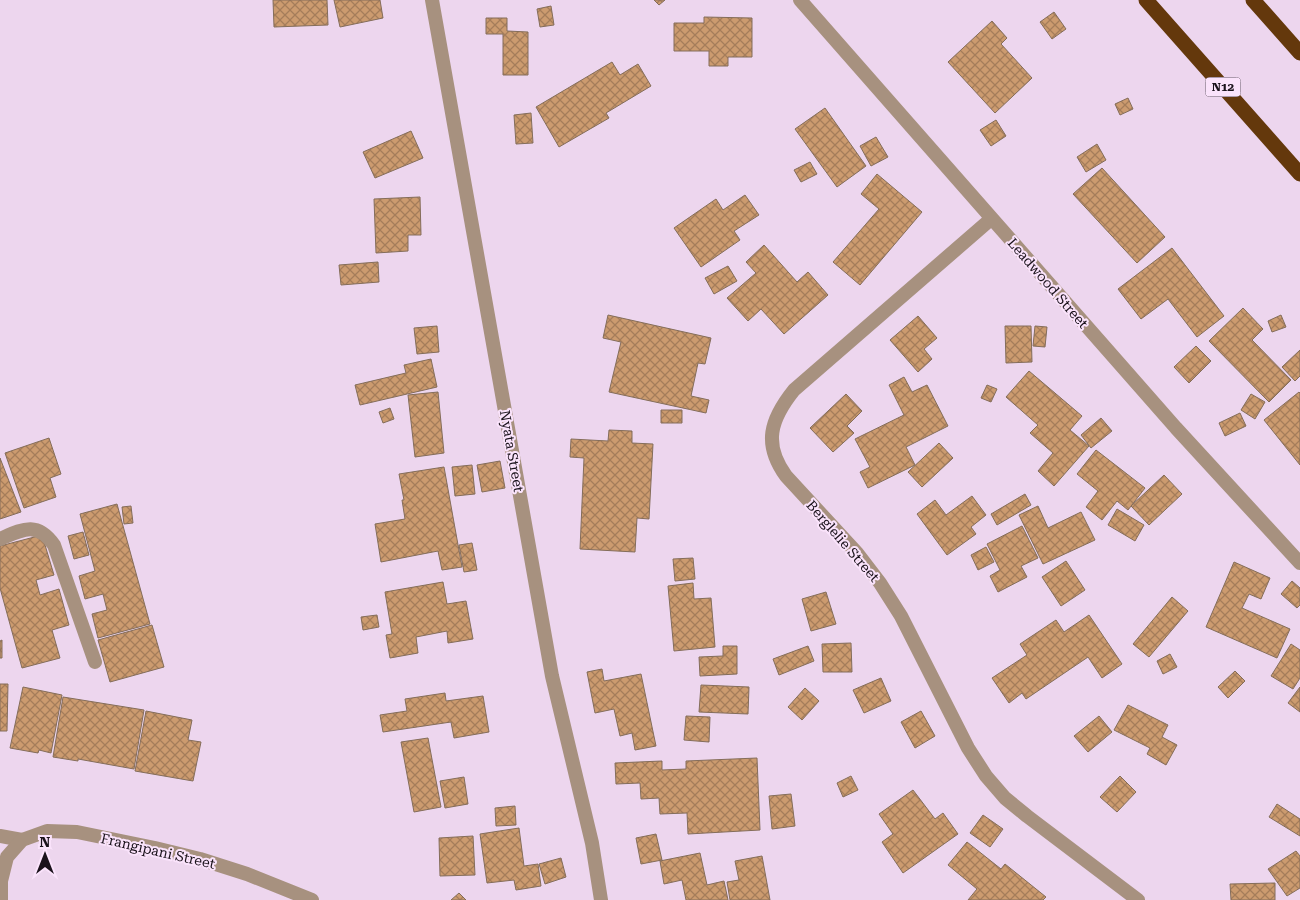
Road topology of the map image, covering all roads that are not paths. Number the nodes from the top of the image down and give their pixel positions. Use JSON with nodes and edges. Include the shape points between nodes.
{"nodes":[{"id":1,"x":432,"y":0,"type":"edge"},
{"id":2,"x":800,"y":0,"type":"edge"},
{"id":3,"x":1146,"y":0,"type":"edge"},
{"id":4,"x":1253,"y":0,"type":"edge"},
{"id":5,"x":1300,"y":53,"type":"edge"},
{"id":6,"x":1300,"y":174,"type":"edge"},
{"id":7,"x":991,"y":219,"type":"junction"},
{"id":8,"x":0,"y":539,"type":"edge"},
{"id":9,"x":1300,"y":563,"type":"edge"},
{"id":10,"x":95,"y":662,"type":"dead end"},
{"id":11,"x":0,"y":836,"type":"edge"},
{"id":12,"x":22,"y":840,"type":"junction"},
{"id":13,"x":1,"y":900,"type":"edge"},
{"id":14,"x":312,"y":900,"type":"edge"},
{"id":15,"x":601,"y":900,"type":"edge"},
{"id":16,"x":1138,"y":900,"type":"edge"}],
"edges":[{"from":1,"to":15,"type":"street","name":"Nyata Street","via":[[552,676],[592,843]]},
{"from":2,"to":7,"type":"street","name":"Leadwood Street"},
{"from":3,"to":6,"type":"highway","number":"N12"},
{"from":4,"to":5,"type":"highway"},
{"from":7,"to":9,"type":"street","name":"Leadwood Street"},
{"from":7,"to":16,"type":"street","name":"Berglelie Street","via":[[794,390],[775,418],[773,448],[786,476],[857,552],[880,583],[986,776],[1026,816]]},
{"from":8,"to":10,"type":"street","via":[[20,530],[34,529],[46,534],[54,545]]},
{"from":11,"to":12,"type":"street"},
{"from":12,"to":13,"type":"street","via":[[7,857],[1,880]]},
{"from":12,"to":14,"type":"street","name":"Frangipani Street","via":[[47,831],[77,832],[116,840],[200,859]]}]}
